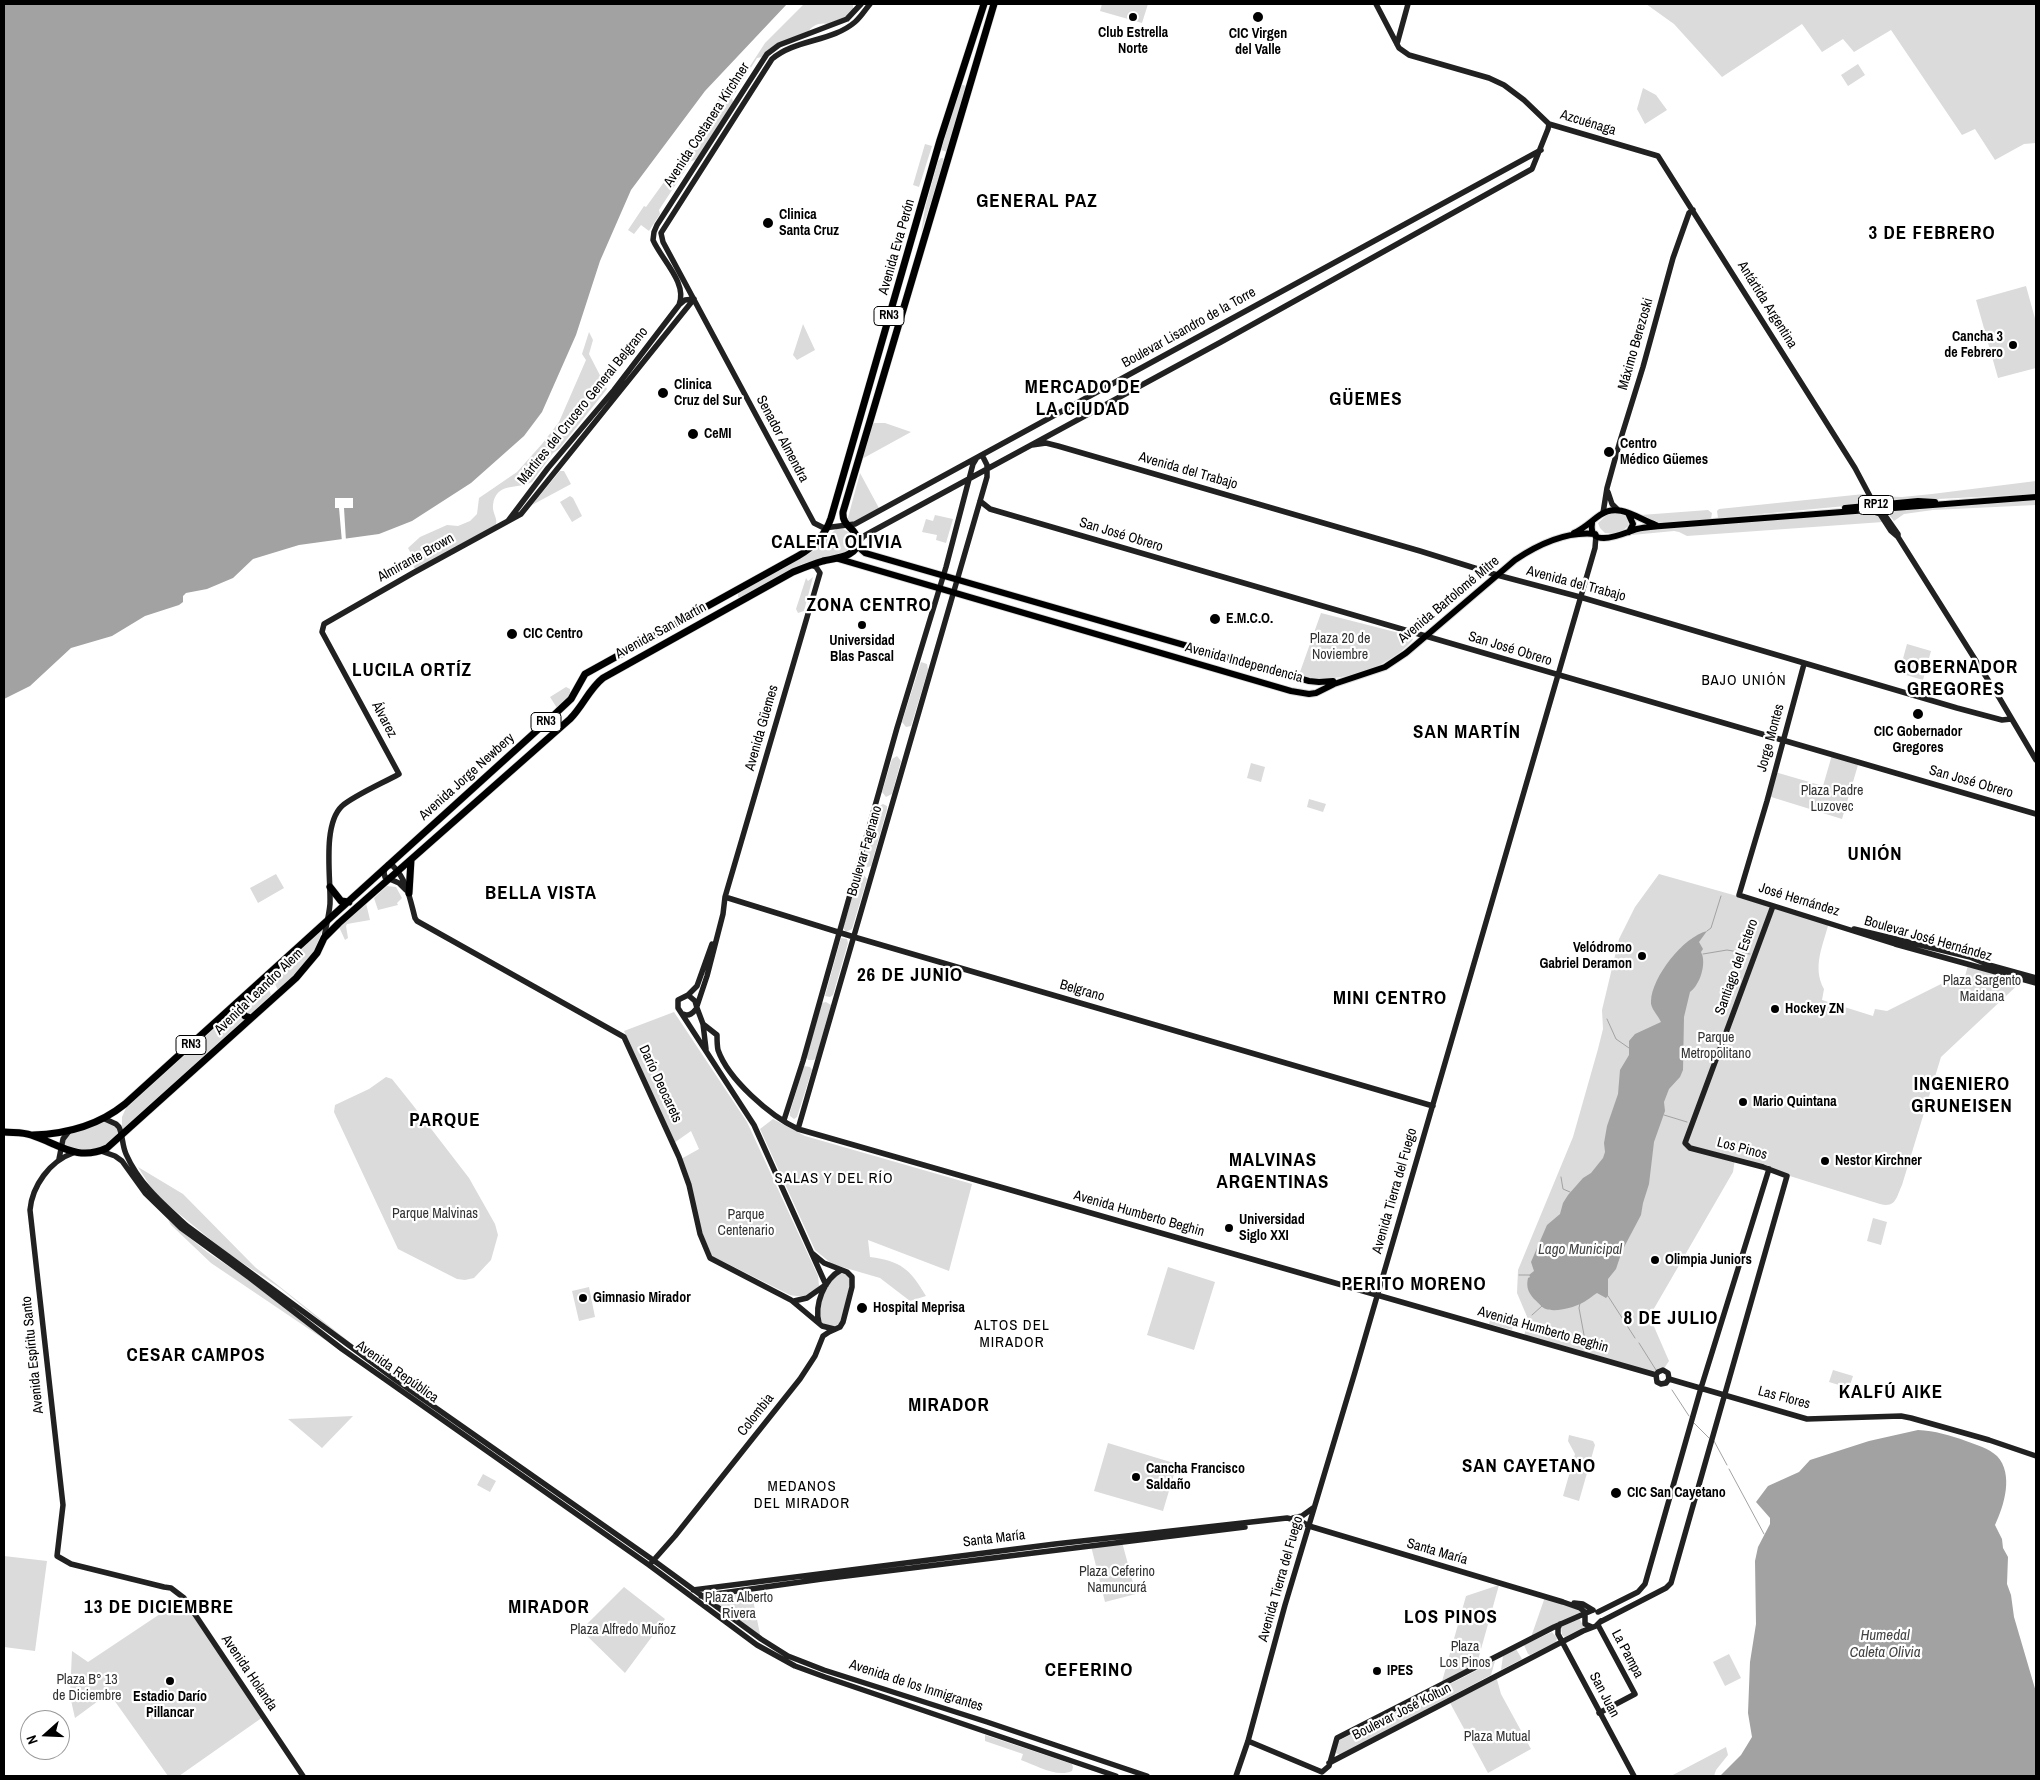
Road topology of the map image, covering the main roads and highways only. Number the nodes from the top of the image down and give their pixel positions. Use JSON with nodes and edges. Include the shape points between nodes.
{"nodes":[{"id":1,"x":984,"y":4,"type":"edge"},
{"id":2,"x":994,"y":4,"type":"edge"},
{"id":3,"x":968,"y":50,"type":"junction"},
{"id":4,"x":973,"y":74,"type":"junction"},
{"id":5,"x":2036,"y":497,"type":"edge"},
{"id":6,"x":1628,"y":513,"type":"junction"},
{"id":7,"x":1592,"y":523,"type":"junction"},
{"id":8,"x":1661,"y":526,"type":"junction"},
{"id":9,"x":1628,"y":533,"type":"junction"},
{"id":10,"x":1596,"y":534,"type":"junction"},
{"id":11,"x":1563,"y":537,"type":"junction"},
{"id":12,"x":857,"y":546,"type":"junction"},
{"id":13,"x":839,"y":558,"type":"junction"},
{"id":14,"x":727,"y":595,"type":"joint"},
{"id":15,"x":585,"y":674,"type":"joint"},
{"id":16,"x":1349,"y":679,"type":"junction"},
{"id":17,"x":1309,"y":680,"type":"junction"},
{"id":18,"x":596,"y":683,"type":"joint"},
{"id":19,"x":1318,"y":692,"type":"junction"},
{"id":20,"x":554,"y":715,"type":"junction"},
{"id":21,"x":564,"y":724,"type":"junction"},
{"id":22,"x":412,"y":859,"type":"junction"},
{"id":23,"x":384,"y":869,"type":"joint"},
{"id":24,"x":330,"y":887,"type":"road end"},
{"id":25,"x":410,"y":893,"type":"road end"},
{"id":26,"x":349,"y":902,"type":"junction"},
{"id":27,"x":248,"y":994,"type":"junction"},
{"id":28,"x":251,"y":1018,"type":"junction"},
{"id":29,"x":4,"y":1132,"type":"edge"},
{"id":30,"x":30,"y":1135,"type":"junction"}],
"edges":[{"from":1,"to":3,"type":"highway","name":"Avenida Eva Perón","number":"RN3"},
{"from":2,"to":4,"type":"highway","name":"Avenida Eva Perón","number":"RN3"},
{"from":3,"to":4,"type":"highway","via":[[976,52]]},
{"from":3,"to":14,"type":"highway","name":"Avenida Eva Perón","number":"RN3","via":[[828,528],[808,550]]},
{"from":4,"to":12,"type":"highway","name":"Avenida Eva Perón","number":"RN3","via":[[842,512],[842,518],[856,536]]},
{"from":5,"to":8,"type":"main road","number":"RP12","via":[[1954,503],[1918,501],[1883,507]]},
{"from":6,"to":7,"type":"main road","number":"RP12","via":[[1609,510]]},
{"from":6,"to":8,"type":"main road","number":"RP12"},
{"from":6,"to":9,"type":"main road","via":[[1633,524]]},
{"from":7,"to":10,"type":"main road"},
{"from":7,"to":11,"type":"main road","name":"Avenida Bartolomé Mitre"},
{"from":8,"to":9,"type":"main road","number":"RP12"},
{"from":9,"to":10,"type":"main road","number":"RP12","via":[[1611,538]]},
{"from":10,"to":11,"type":"main road","name":"Avenida Bartolomé Mitre"},
{"from":11,"to":16,"type":"main road","name":"Avenida Bartolomé Mitre","via":[[1527,552],[1385,667]]},
{"from":12,"to":13,"type":"highway","number":"RN3"},
{"from":12,"to":17,"type":"main road","name":"Avenida Independencia","via":[[865,553]]},
{"from":13,"to":18,"type":"highway","name":"Avenida San Martín","number":"RN3","via":[[793,572]]},
{"from":13,"to":19,"type":"main road","name":"Avenida Independencia","via":[[1291,691]]},
{"from":14,"to":15,"type":"highway","name":"Avenida San Martín","number":"RN3"},
{"from":15,"to":20,"type":"highway","name":"Avenida Jorge Newbery","number":"RN3","via":[[571,699]]},
{"from":16,"to":17,"type":"main road","name":"Avenida Independencia"},
{"from":16,"to":19,"type":"main road","name":"Avenida Independencia"},
{"from":17,"to":19,"type":"main road","via":[[1319,686]]},
{"from":18,"to":21,"type":"highway","name":"Avenida Jorge Newbery","number":"RN3","via":[[581,707]]},
{"from":20,"to":21,"type":"highway","via":[[560,716]]},
{"from":20,"to":23,"type":"highway","name":"Avenida Jorge Newbery","number":"RN3"},
{"from":21,"to":22,"type":"highway","name":"Avenida Jorge Newbery","number":"RN3"},
{"from":22,"to":25,"type":"highway"},
{"from":22,"to":28,"type":"highway","name":"Avenida Leandro Alem","number":"RN3","via":[[324,938],[309,964]]},
{"from":23,"to":26,"type":"highway","name":"Avenida Leandro Alem","number":"RN3"},
{"from":24,"to":26,"type":"highway","via":[[341,900]]},
{"from":26,"to":27,"type":"highway","name":"Avenida Leandro Alem","number":"RN3"},
{"from":27,"to":28,"type":"highway","via":[[248,1000],[240,1010]]},
{"from":27,"to":30,"type":"highway","name":"Avenida Leandro Alem","number":"RN3","via":[[105,1119],[69,1131]]},
{"from":28,"to":30,"type":"highway","name":"Avenida Leandro Alem","number":"RN3","via":[[114,1143],[101,1151],[81,1154]]},
{"from":29,"to":30,"type":"highway","number":"RN3"}]}
